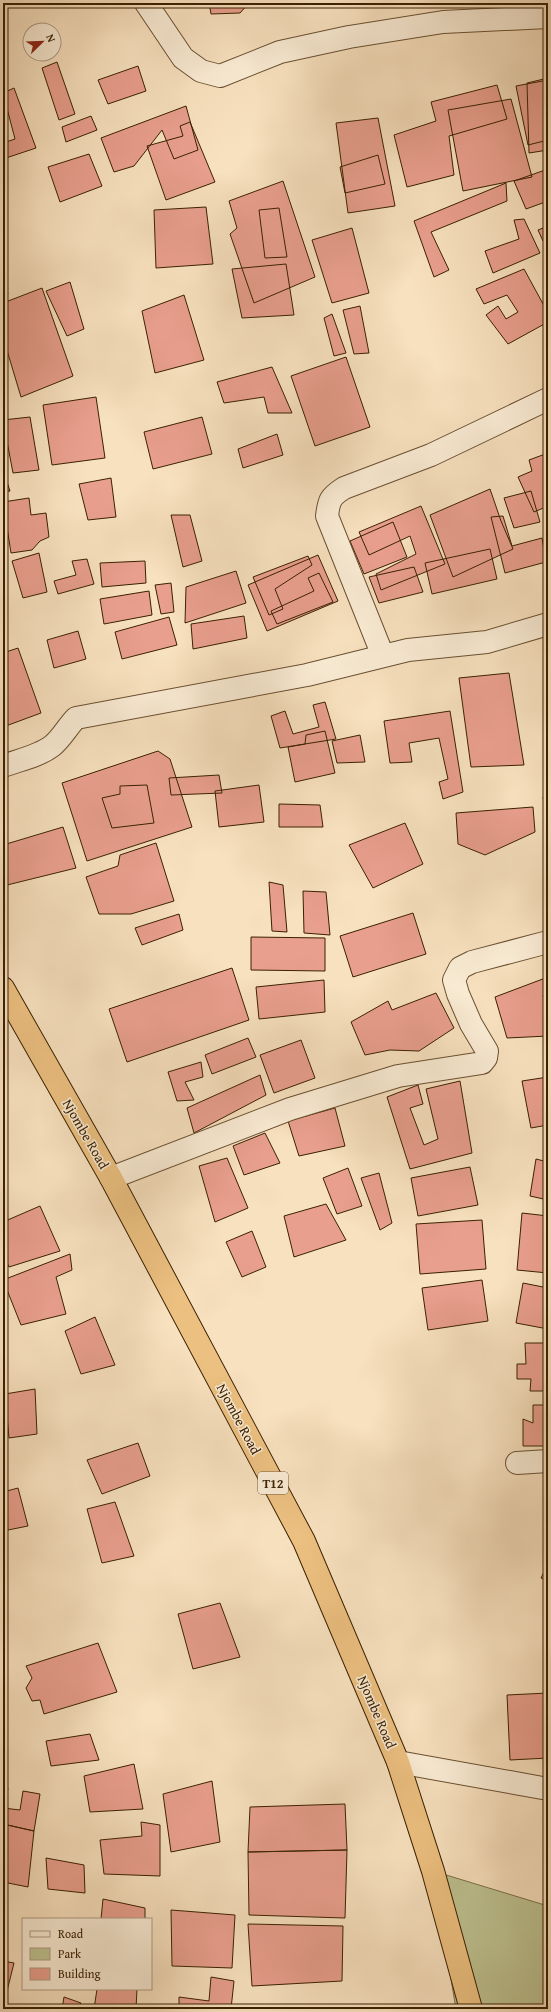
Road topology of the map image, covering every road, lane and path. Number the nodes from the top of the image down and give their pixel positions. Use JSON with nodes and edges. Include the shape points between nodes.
{"nodes":[{"id":1,"x":146,"y":3,"type":"edge"},
{"id":2,"x":548,"y":17,"type":"edge"},
{"id":3,"x":548,"y":399,"type":"edge"},
{"id":4,"x":548,"y":624,"type":"edge"},
{"id":5,"x":383,"y":656,"type":"junction"},
{"id":6,"x":3,"y":766,"type":"edge"},
{"id":7,"x":548,"y":942,"type":"edge"},
{"id":8,"x":3,"y":988,"type":"edge"},
{"id":9,"x":111,"y":1178,"type":"junction"},
{"id":10,"x":548,"y":1461,"type":"edge"},
{"id":11,"x":517,"y":1463,"type":"dead end"},
{"id":12,"x":398,"y":1762,"type":"junction"},
{"id":13,"x":548,"y":1789,"type":"edge"},
{"id":14,"x":471,"y":2009,"type":"edge"}],
"edges":[{"from":1,"to":2,"type":"street","via":[[183,58],[201,71],[220,76],[280,52],[350,37],[444,22]]},
{"from":3,"to":5,"type":"street","via":[[432,455],[344,488],[334,494],[328,502],[327,516]]},
{"from":4,"to":5,"type":"street","via":[[487,642],[408,650]]},
{"from":5,"to":6,"type":"street","via":[[307,675],[76,718],[53,745],[44,751]]},
{"from":7,"to":9,"type":"street","via":[[472,962],[460,968],[454,980],[471,1024],[487,1051],[482,1063],[398,1076],[290,1108]]},
{"from":8,"to":9,"type":"highway","name":"Njombe Road","number":"T12"},
{"from":9,"to":12,"type":"highway","name":"Njombe Road","number":"T12","via":[[304,1541]]},
{"from":10,"to":11,"type":"street"},
{"from":12,"to":13,"type":"street"},
{"from":12,"to":14,"type":"highway","name":"Njombe Road","number":"T12","via":[[433,1870]]}]}
